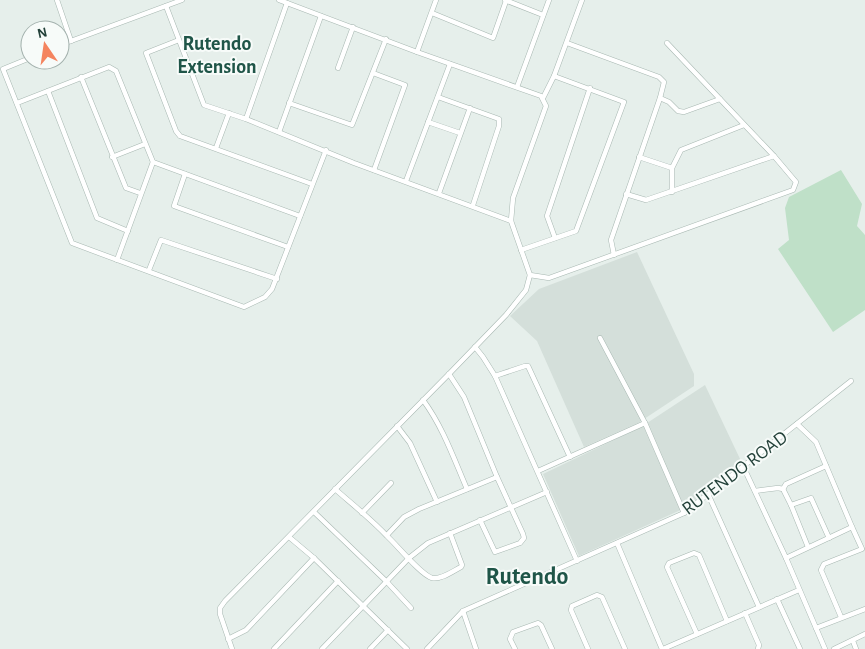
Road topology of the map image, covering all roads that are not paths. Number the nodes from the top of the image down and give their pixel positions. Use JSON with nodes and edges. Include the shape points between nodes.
{"nodes":[{"id":1,"x":57,"y":0,"type":"edge"},
{"id":2,"x":182,"y":0,"type":"edge"},
{"id":3,"x":280,"y":0,"type":"edge"},
{"id":4,"x":436,"y":0,"type":"edge"},
{"id":5,"x":506,"y":0,"type":"edge"},
{"id":6,"x":549,"y":0,"type":"edge"},
{"id":7,"x":582,"y":0,"type":"edge"},
{"id":8,"x":287,"y":3,"type":"junction"},
{"id":9,"x":166,"y":6,"type":"junction"},
{"id":10,"x":432,"y":13,"type":"junction"},
{"id":11,"x":543,"y":14,"type":"junction"},
{"id":12,"x":321,"y":16,"type":"junction"},
{"id":13,"x":353,"y":27,"type":"junction"},
{"id":14,"x":386,"y":39,"type":"junction"},
{"id":15,"x":179,"y":40,"type":"junction"},
{"id":16,"x":72,"y":41,"type":"joint"},
{"id":17,"x":566,"y":43,"type":"junction"},
{"id":18,"x":667,"y":43,"type":"dead end"},
{"id":19,"x":417,"y":52,"type":"junction"},
{"id":20,"x":20,"y":62,"type":"edge"},
{"id":21,"x":450,"y":64,"type":"junction"},
{"id":22,"x":338,"y":68,"type":"dead end"},
{"id":23,"x":373,"y":73,"type":"junction"},
{"id":24,"x":554,"y":76,"type":"junction"},
{"id":25,"x":81,"y":77,"type":"junction"},
{"id":26,"x":517,"y":87,"type":"junction"},
{"id":27,"x":590,"y":88,"type":"junction"},
{"id":28,"x":48,"y":92,"type":"junction"},
{"id":29,"x":438,"y":97,"type":"junction"},
{"id":30,"x":542,"y":98,"type":"junction"},
{"id":31,"x":660,"y":98,"type":"junction"},
{"id":32,"x":720,"y":99,"type":"junction"},
{"id":33,"x":290,"y":103,"type":"junction"},
{"id":34,"x":17,"y":104,"type":"junction"},
{"id":35,"x":470,"y":108,"type":"junction"},
{"id":36,"x":229,"y":113,"type":"junction"},
{"id":37,"x":246,"y":119,"type":"junction"},
{"id":38,"x":428,"y":122,"type":"junction"},
{"id":39,"x":744,"y":125,"type":"junction"},
{"id":40,"x":280,"y":132,"type":"junction"},
{"id":41,"x":460,"y":133,"type":"junction"},
{"id":42,"x":145,"y":144,"type":"junction"},
{"id":43,"x":216,"y":148,"type":"junction"},
{"id":44,"x":326,"y":150,"type":"junction"},
{"id":45,"x":774,"y":156,"type":"junction"},
{"id":46,"x":112,"y":157,"type":"junction"},
{"id":47,"x":639,"y":157,"type":"junction"},
{"id":48,"x":153,"y":162,"type":"junction"},
{"id":49,"x":672,"y":168,"type":"junction"},
{"id":50,"x":374,"y":170,"type":"junction"},
{"id":51,"x":185,"y":174,"type":"junction"},
{"id":52,"x":406,"y":181,"type":"junction"},
{"id":53,"x":312,"y":184,"type":"junction"},
{"id":54,"x":672,"y":192,"type":"junction"},
{"id":55,"x":140,"y":193,"type":"junction"},
{"id":56,"x":439,"y":193,"type":"junction"},
{"id":57,"x":626,"y":194,"type":"junction"},
{"id":58,"x":473,"y":205,"type":"junction"},
{"id":59,"x":300,"y":216,"type":"junction"},
{"id":60,"x":511,"y":220,"type":"junction"},
{"id":61,"x":128,"y":231,"type":"junction"},
{"id":62,"x":555,"y":238,"type":"junction"},
{"id":63,"x":288,"y":247,"type":"junction"},
{"id":64,"x":521,"y":250,"type":"junction"},
{"id":65,"x":614,"y":255,"type":"junction"},
{"id":66,"x":117,"y":260,"type":"junction"},
{"id":67,"x":149,"y":270,"type":"junction"},
{"id":68,"x":530,"y":275,"type":"junction"},
{"id":69,"x":277,"y":279,"type":"junction"},
{"id":70,"x":600,"y":338,"type":"dead end"},
{"id":71,"x":474,"y":347,"type":"junction"},
{"id":72,"x":449,"y":374,"type":"junction"},
{"id":73,"x":495,"y":376,"type":"junction"},
{"id":74,"x":851,"y":381,"type":"dead end"},
{"id":75,"x":423,"y":400,"type":"junction"},
{"id":76,"x":644,"y":424,"type":"junction"},
{"id":77,"x":797,"y":424,"type":"junction"},
{"id":78,"x":396,"y":426,"type":"junction"},
{"id":79,"x":570,"y":457,"type":"junction"},
{"id":80,"x":743,"y":466,"type":"junction"},
{"id":81,"x":826,"y":466,"type":"junction"},
{"id":82,"x":538,"y":471,"type":"junction"},
{"id":83,"x":497,"y":477,"type":"junction"},
{"id":84,"x":391,"y":482,"type":"dead end"},
{"id":85,"x":335,"y":489,"type":"junction"},
{"id":86,"x":467,"y":489,"type":"junction"},
{"id":87,"x":783,"y":489,"type":"junction"},
{"id":88,"x":755,"y":491,"type":"junction"},
{"id":89,"x":547,"y":492,"type":"junction"},
{"id":90,"x":708,"y":494,"type":"junction"},
{"id":91,"x":437,"y":502,"type":"junction"},
{"id":92,"x":792,"y":504,"type":"junction"},
{"id":93,"x":512,"y":506,"type":"junction"},
{"id":94,"x":314,"y":512,"type":"junction"},
{"id":95,"x":362,"y":513,"type":"junction"},
{"id":96,"x":684,"y":513,"type":"junction"},
{"id":97,"x":480,"y":520,"type":"junction"},
{"id":98,"x":852,"y":527,"type":"junction"},
{"id":99,"x":450,"y":533,"type":"junction"},
{"id":100,"x":386,"y":535,"type":"junction"},
{"id":101,"x":289,"y":537,"type":"junction"},
{"id":102,"x":829,"y":538,"type":"junction"},
{"id":103,"x":617,"y":544,"type":"junction"},
{"id":104,"x":808,"y":548,"type":"junction"},
{"id":105,"x":862,"y":549,"type":"junction"},
{"id":106,"x":865,"y":556,"type":"edge"},
{"id":107,"x":314,"y":558,"type":"junction"},
{"id":108,"x":409,"y":558,"type":"junction"},
{"id":109,"x":786,"y":558,"type":"junction"},
{"id":110,"x":577,"y":561,"type":"junction"},
{"id":111,"x":338,"y":581,"type":"junction"},
{"id":112,"x":387,"y":582,"type":"junction"},
{"id":113,"x":799,"y":590,"type":"junction"},
{"id":114,"x":777,"y":599,"type":"junction"},
{"id":115,"x":364,"y":605,"type":"junction"},
{"id":116,"x":759,"y":607,"type":"junction"},
{"id":117,"x":411,"y":608,"type":"dead end"},
{"id":118,"x":865,"y":608,"type":"edge"},
{"id":119,"x":463,"y":610,"type":"junction"},
{"id":120,"x":745,"y":613,"type":"junction"},
{"id":121,"x":841,"y":617,"type":"junction"},
{"id":122,"x":727,"y":621,"type":"junction"},
{"id":123,"x":816,"y":628,"type":"junction"},
{"id":124,"x":388,"y":630,"type":"junction"},
{"id":125,"x":697,"y":634,"type":"junction"},
{"id":126,"x":865,"y":634,"type":"edge"},
{"id":127,"x":228,"y":639,"type":"junction"},
{"id":128,"x":853,"y":641,"type":"junction"},
{"id":129,"x":673,"y":647,"type":"edge"},
{"id":130,"x":232,"y":649,"type":"edge"},
{"id":131,"x":274,"y":649,"type":"edge"},
{"id":132,"x":322,"y":649,"type":"edge"},
{"id":133,"x":370,"y":649,"type":"edge"},
{"id":134,"x":407,"y":649,"type":"edge"},
{"id":135,"x":427,"y":649,"type":"edge"},
{"id":136,"x":476,"y":649,"type":"edge"},
{"id":137,"x":515,"y":649,"type":"edge"},
{"id":138,"x":552,"y":649,"type":"edge"},
{"id":139,"x":588,"y":649,"type":"edge"},
{"id":140,"x":625,"y":649,"type":"edge"},
{"id":141,"x":663,"y":649,"type":"edge"},
{"id":142,"x":758,"y":649,"type":"edge"},
{"id":143,"x":800,"y":649,"type":"edge"},
{"id":144,"x":824,"y":649,"type":"edge"},
{"id":145,"x":834,"y":649,"type":"edge"},
{"id":146,"x":856,"y":649,"type":"edge"}],
"edges":[{"from":1,"to":16,"type":"street"},
{"from":2,"to":9,"type":"street"},
{"from":3,"to":8,"type":"street"},
{"from":4,"to":10,"type":"street"},
{"from":5,"to":10,"type":"street","via":[[493,38]]},
{"from":5,"to":11,"type":"street"},
{"from":6,"to":11,"type":"street"},
{"from":7,"to":17,"type":"street"},
{"from":8,"to":12,"type":"street"},
{"from":8,"to":37,"type":"street"},
{"from":9,"to":15,"type":"street"},
{"from":9,"to":16,"type":"street"},
{"from":10,"to":19,"type":"street"},
{"from":11,"to":26,"type":"street"},
{"from":12,"to":13,"type":"street"},
{"from":12,"to":33,"type":"street"},
{"from":13,"to":14,"type":"street"},
{"from":13,"to":22,"type":"street"},
{"from":14,"to":19,"type":"street"},
{"from":14,"to":23,"type":"street"},
{"from":15,"to":36,"type":"street","via":[[204,105]]},
{"from":15,"to":43,"type":"street","via":[[146,53],[176,132]]},
{"from":17,"to":24,"type":"street"},
{"from":17,"to":31,"type":"street","via":[[659,76],[664,82]]},
{"from":18,"to":32,"type":"street"},
{"from":19,"to":21,"type":"street"},
{"from":20,"to":34,"type":"street","via":[[3,68]]},
{"from":21,"to":26,"type":"street"},
{"from":21,"to":29,"type":"street"},
{"from":23,"to":33,"type":"street","via":[[352,125]]},
{"from":23,"to":50,"type":"street","via":[[405,85]]},
{"from":24,"to":27,"type":"street"},
{"from":24,"to":30,"type":"street"},
{"from":25,"to":28,"type":"street"},
{"from":25,"to":42,"type":"street","via":[[109,67],[116,71]]},
{"from":25,"to":46,"type":"street"},
{"from":26,"to":30,"type":"street"},
{"from":27,"to":62,"type":"street","via":[[547,216]]},
{"from":27,"to":62,"type":"street","via":[[624,102],[576,231]]},
{"from":28,"to":34,"type":"street"},
{"from":28,"to":61,"type":"street","via":[[97,218]]},
{"from":29,"to":35,"type":"street"},
{"from":29,"to":38,"type":"street"},
{"from":30,"to":60,"type":"street","via":[[546,106],[513,198]]},
{"from":31,"to":32,"type":"street","via":[[684,112]]},
{"from":31,"to":47,"type":"street"},
{"from":32,"to":39,"type":"street"},
{"from":33,"to":40,"type":"street"},
{"from":34,"to":66,"type":"street","via":[[72,243]]},
{"from":35,"to":41,"type":"street"},
{"from":35,"to":58,"type":"street","via":[[499,119]]},
{"from":36,"to":37,"type":"street"},
{"from":36,"to":43,"type":"street"},
{"from":37,"to":40,"type":"street"},
{"from":38,"to":41,"type":"street"},
{"from":38,"to":52,"type":"street"},
{"from":39,"to":45,"type":"street"},
{"from":39,"to":49,"type":"street","via":[[681,150]]},
{"from":40,"to":44,"type":"street"},
{"from":41,"to":56,"type":"street"},
{"from":42,"to":46,"type":"street"},
{"from":42,"to":48,"type":"street"},
{"from":43,"to":53,"type":"street"},
{"from":44,"to":50,"type":"street"},
{"from":44,"to":53,"type":"street"},
{"from":45,"to":54,"type":"street"},
{"from":45,"to":65,"type":"street","via":[[796,182],[793,190]]},
{"from":46,"to":55,"type":"street","via":[[126,188]]},
{"from":47,"to":49,"type":"street"},
{"from":47,"to":57,"type":"street"},
{"from":48,"to":51,"type":"street"},
{"from":48,"to":55,"type":"street"},
{"from":49,"to":54,"type":"street"},
{"from":50,"to":52,"type":"street"},
{"from":51,"to":59,"type":"street"},
{"from":51,"to":63,"type":"street","via":[[174,206]]},
{"from":52,"to":56,"type":"street"},
{"from":53,"to":59,"type":"street"},
{"from":54,"to":57,"type":"street","via":[[646,200]]},
{"from":55,"to":61,"type":"street"},
{"from":56,"to":58,"type":"street"},
{"from":57,"to":65,"type":"street","via":[[611,240]]},
{"from":58,"to":60,"type":"street"},
{"from":59,"to":63,"type":"street"},
{"from":60,"to":64,"type":"street"},
{"from":61,"to":66,"type":"street"},
{"from":62,"to":64,"type":"street"},
{"from":63,"to":69,"type":"street"},
{"from":64,"to":68,"type":"street"},
{"from":65,"to":68,"type":"street","via":[[549,278]]},
{"from":66,"to":67,"type":"street"},
{"from":67,"to":69,"type":"street","via":[[244,307],[265,297]]},
{"from":67,"to":69,"type":"street","via":[[162,240]]},
{"from":68,"to":71,"type":"street","via":[[526,290]]},
{"from":70,"to":76,"type":"street"},
{"from":71,"to":72,"type":"street"},
{"from":71,"to":73,"type":"street"},
{"from":72,"to":75,"type":"street"},
{"from":72,"to":83,"type":"street","via":[[464,397]]},
{"from":73,"to":79,"type":"street","via":[[528,366]]},
{"from":73,"to":82,"type":"street"},
{"from":74,"to":77,"type":"street","name":"RUTENDO ROAD"},
{"from":75,"to":78,"type":"street"},
{"from":75,"to":86,"type":"street","via":[[443,433]]},
{"from":76,"to":79,"type":"street"},
{"from":76,"to":96,"type":"street"},
{"from":77,"to":80,"type":"street","name":"RUTENDO ROAD"},
{"from":77,"to":81,"type":"street","via":[[816,442]]},
{"from":78,"to":85,"type":"street"},
{"from":78,"to":91,"type":"street","via":[[410,443]]},
{"from":79,"to":82,"type":"street"},
{"from":80,"to":88,"type":"street"},
{"from":80,"to":90,"type":"street","name":"RUTENDO ROAD"},
{"from":81,"to":87,"type":"street","via":[[786,484]]},
{"from":81,"to":98,"type":"street"},
{"from":82,"to":89,"type":"street"},
{"from":83,"to":86,"type":"street"},
{"from":83,"to":93,"type":"street"},
{"from":84,"to":95,"type":"street"},
{"from":85,"to":94,"type":"street"},
{"from":85,"to":95,"type":"street"},
{"from":86,"to":91,"type":"street"},
{"from":87,"to":88,"type":"street"},
{"from":87,"to":92,"type":"street"},
{"from":88,"to":109,"type":"street"},
{"from":89,"to":93,"type":"street"},
{"from":89,"to":110,"type":"street"},
{"from":90,"to":96,"type":"street","name":"RUTENDO ROAD"},
{"from":90,"to":116,"type":"street"},
{"from":91,"to":100,"type":"street","via":[[404,517]]},
{"from":92,"to":102,"type":"street","via":[[811,498]]},
{"from":92,"to":104,"type":"street"},
{"from":93,"to":97,"type":"street"},
{"from":93,"to":97,"type":"street","via":[[524,538],[520,542],[495,552]]},
{"from":94,"to":101,"type":"street"},
{"from":94,"to":112,"type":"street"},
{"from":95,"to":100,"type":"street"},
{"from":96,"to":103,"type":"street","name":"RUTENDO ROAD"},
{"from":97,"to":99,"type":"street"},
{"from":98,"to":102,"type":"street"},
{"from":98,"to":105,"type":"street"},
{"from":99,"to":108,"type":"street","via":[[428,543]]},
{"from":99,"to":108,"type":"street","via":[[462,561],[461,567],[433,578]]},
{"from":100,"to":108,"type":"street"},
{"from":101,"to":107,"type":"street"},
{"from":101,"to":127,"type":"street","via":[[224,601],[220,614]]},
{"from":102,"to":104,"type":"street"},
{"from":103,"to":110,"type":"street","name":"RUTENDO ROAD"},
{"from":103,"to":141,"type":"street"},
{"from":104,"to":109,"type":"street"},
{"from":105,"to":106,"type":"street"},
{"from":105,"to":121,"type":"street","via":[[821,566]]},
{"from":107,"to":111,"type":"street"},
{"from":107,"to":127,"type":"street","via":[[246,630]]},
{"from":108,"to":112,"type":"street"},
{"from":109,"to":113,"type":"street"},
{"from":110,"to":119,"type":"street","name":"RUTENDO ROAD"},
{"from":111,"to":115,"type":"street"},
{"from":111,"to":131,"type":"street"},
{"from":112,"to":115,"type":"street"},
{"from":112,"to":117,"type":"street"},
{"from":113,"to":114,"type":"street"},
{"from":113,"to":123,"type":"street"},
{"from":114,"to":116,"type":"street"},
{"from":114,"to":143,"type":"street"},
{"from":115,"to":124,"type":"street"},
{"from":115,"to":132,"type":"street"},
{"from":116,"to":120,"type":"street"},
{"from":118,"to":121,"type":"street"},
{"from":119,"to":135,"type":"street","name":"RUTENDO ROAD"},
{"from":119,"to":136,"type":"street"},
{"from":120,"to":122,"type":"street"},
{"from":120,"to":142,"type":"street"},
{"from":121,"to":123,"type":"street"},
{"from":122,"to":125,"type":"street"},
{"from":122,"to":125,"type":"street","via":[[699,555],[694,553],[669,563],[667,567]]},
{"from":123,"to":144,"type":"street"},
{"from":124,"to":133,"type":"street"},
{"from":124,"to":134,"type":"street"},
{"from":125,"to":129,"type":"street"},
{"from":126,"to":128,"type":"street"},
{"from":127,"to":130,"type":"street"},
{"from":128,"to":145,"type":"street"},
{"from":128,"to":146,"type":"street"},
{"from":129,"to":141,"type":"street"},
{"from":137,"to":138,"type":"street","via":[[510,639],[513,632],[538,623]]},
{"from":139,"to":140,"type":"street","via":[[571,610],[572,606],[597,595],[602,597]]}]}
